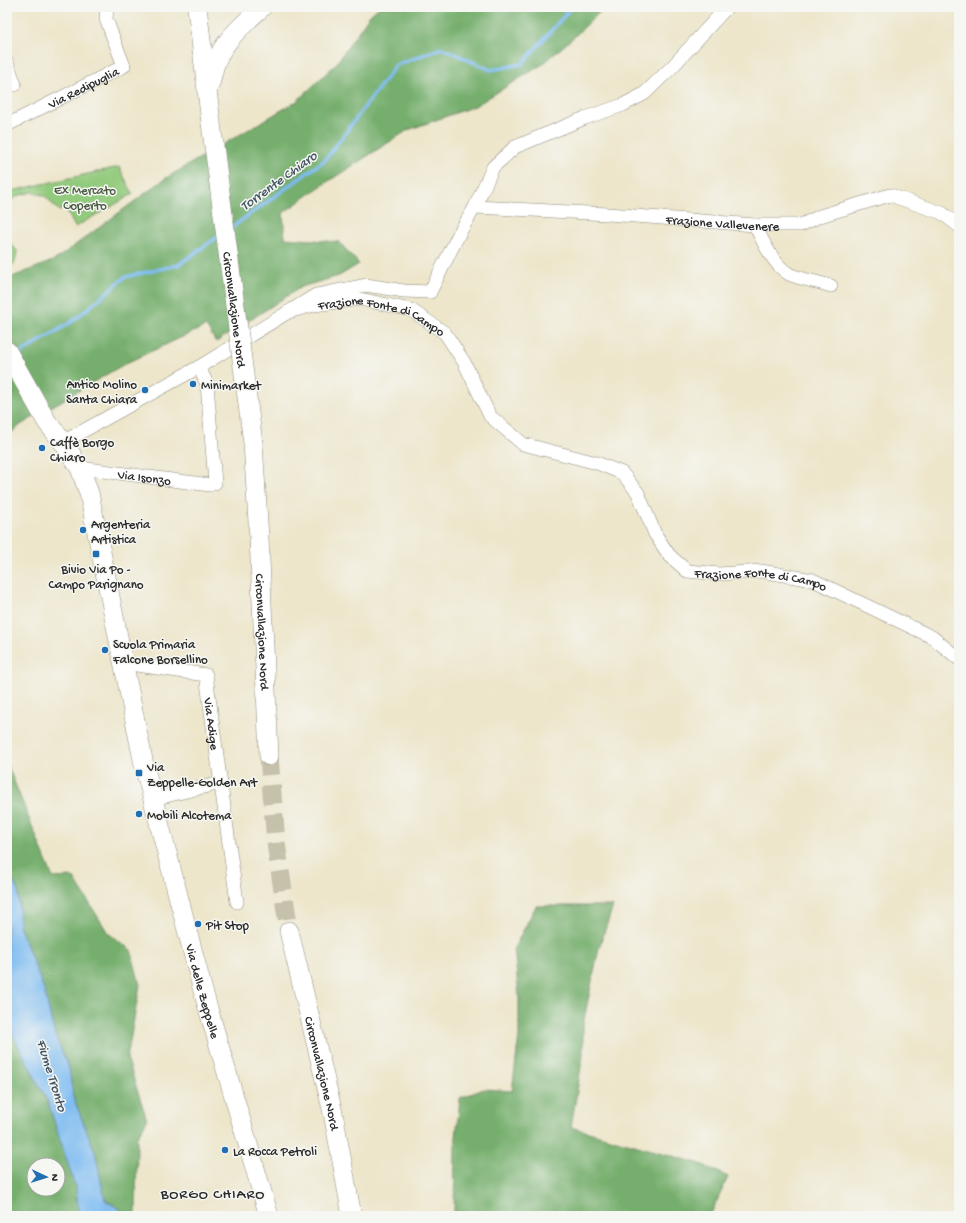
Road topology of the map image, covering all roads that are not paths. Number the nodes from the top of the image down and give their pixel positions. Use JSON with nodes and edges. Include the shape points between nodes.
{"nodes":[{"id":1,"x":107,"y":7,"type":"edge"},
{"id":2,"x":197,"y":7,"type":"edge"},
{"id":3,"x":262,"y":7,"type":"edge"},
{"id":4,"x":727,"y":7,"type":"edge"},
{"id":5,"x":7,"y":62,"type":"edge"},
{"id":6,"x":15,"y":85,"type":"dead end"},
{"id":7,"x":208,"y":93,"type":"junction"},
{"id":8,"x":7,"y":125,"type":"edge"},
{"id":9,"x":475,"y":207,"type":"junction"},
{"id":10,"x":755,"y":225,"type":"junction"},
{"id":11,"x":959,"y":226,"type":"edge"},
{"id":12,"x":831,"y":286,"type":"dead end"},
{"id":13,"x":288,"y":312,"type":"junction"},
{"id":14,"x":7,"y":351,"type":"edge"},
{"id":15,"x":199,"y":367,"type":"junction"},
{"id":16,"x":63,"y":442,"type":"junction"},
{"id":17,"x":80,"y":468,"type":"junction"},
{"id":18,"x":959,"y":659,"type":"edge"},
{"id":19,"x":123,"y":663,"type":"junction"},
{"id":20,"x":269,"y":756,"type":"tunnel mouth"},
{"id":21,"x":221,"y":783,"type":"junction"},
{"id":22,"x":153,"y":799,"type":"junction"},
{"id":23,"x":237,"y":902,"type":"dead end"},
{"id":24,"x":289,"y":931,"type":"tunnel mouth"},
{"id":25,"x":269,"y":1216,"type":"edge"},
{"id":26,"x":352,"y":1216,"type":"edge"}],
"edges":[{"from":1,"to":8,"type":"street","name":"Via Redipuglia","via":[[106,19],[124,66]]},
{"from":2,"to":7,"type":"main road","name":"Circonvallazione Nord"},
{"from":3,"to":7,"type":"main road","via":[[225,46],[216,61]]},
{"from":4,"to":9,"type":"street","via":[[644,94],[623,105],[515,147],[493,167]]},
{"from":5,"to":6,"type":"street"},
{"from":7,"to":20,"type":"main road","name":"Circonvallazione Nord","bridge":true,"via":[[253,443]]},
{"from":9,"to":10,"type":"street","name":"Frazione Vallevenere"},
{"from":9,"to":13,"type":"street","via":[[430,292],[366,285],[316,295]]},
{"from":10,"to":11,"type":"street","name":"Frazione Vallevenere","via":[[801,225],[820,216],[890,195],[942,213]]},
{"from":10,"to":12,"type":"street","via":[[781,269]]},
{"from":13,"to":15,"type":"street"},
{"from":13,"to":18,"type":"street","name":"Frazione Fonte di Campo","via":[[314,305],[360,299],[411,310],[445,333],[464,362],[490,416],[524,444],[597,463],[622,473],[638,493],[655,534],[669,555],[687,571],[720,574],[761,571],[813,580],[932,637]]},
{"from":14,"to":16,"type":"main road","name":"Via delle Zeppelle","via":[[47,422]]},
{"from":15,"to":16,"type":"street"},
{"from":15,"to":17,"type":"street","name":"Via Isonzo","via":[[207,384],[212,484]]},
{"from":16,"to":17,"type":"main road","name":"Via delle Zeppelle"},
{"from":17,"to":19,"type":"main road","name":"Via delle Zeppelle","via":[[89,493]]},
{"from":19,"to":21,"type":"street","name":"Via Adige","via":[[206,675]]},
{"from":19,"to":22,"type":"main road","name":"Via delle Zeppelle"},
{"from":21,"to":22,"type":"street"},
{"from":21,"to":23,"type":"street","name":"Via Adige"},
{"from":22,"to":25,"type":"main road","name":"Via delle Zeppelle","via":[[203,991]]},
{"from":24,"to":26,"type":"main road","name":"Circonvallazione Nord","via":[[333,1113]]}]}
